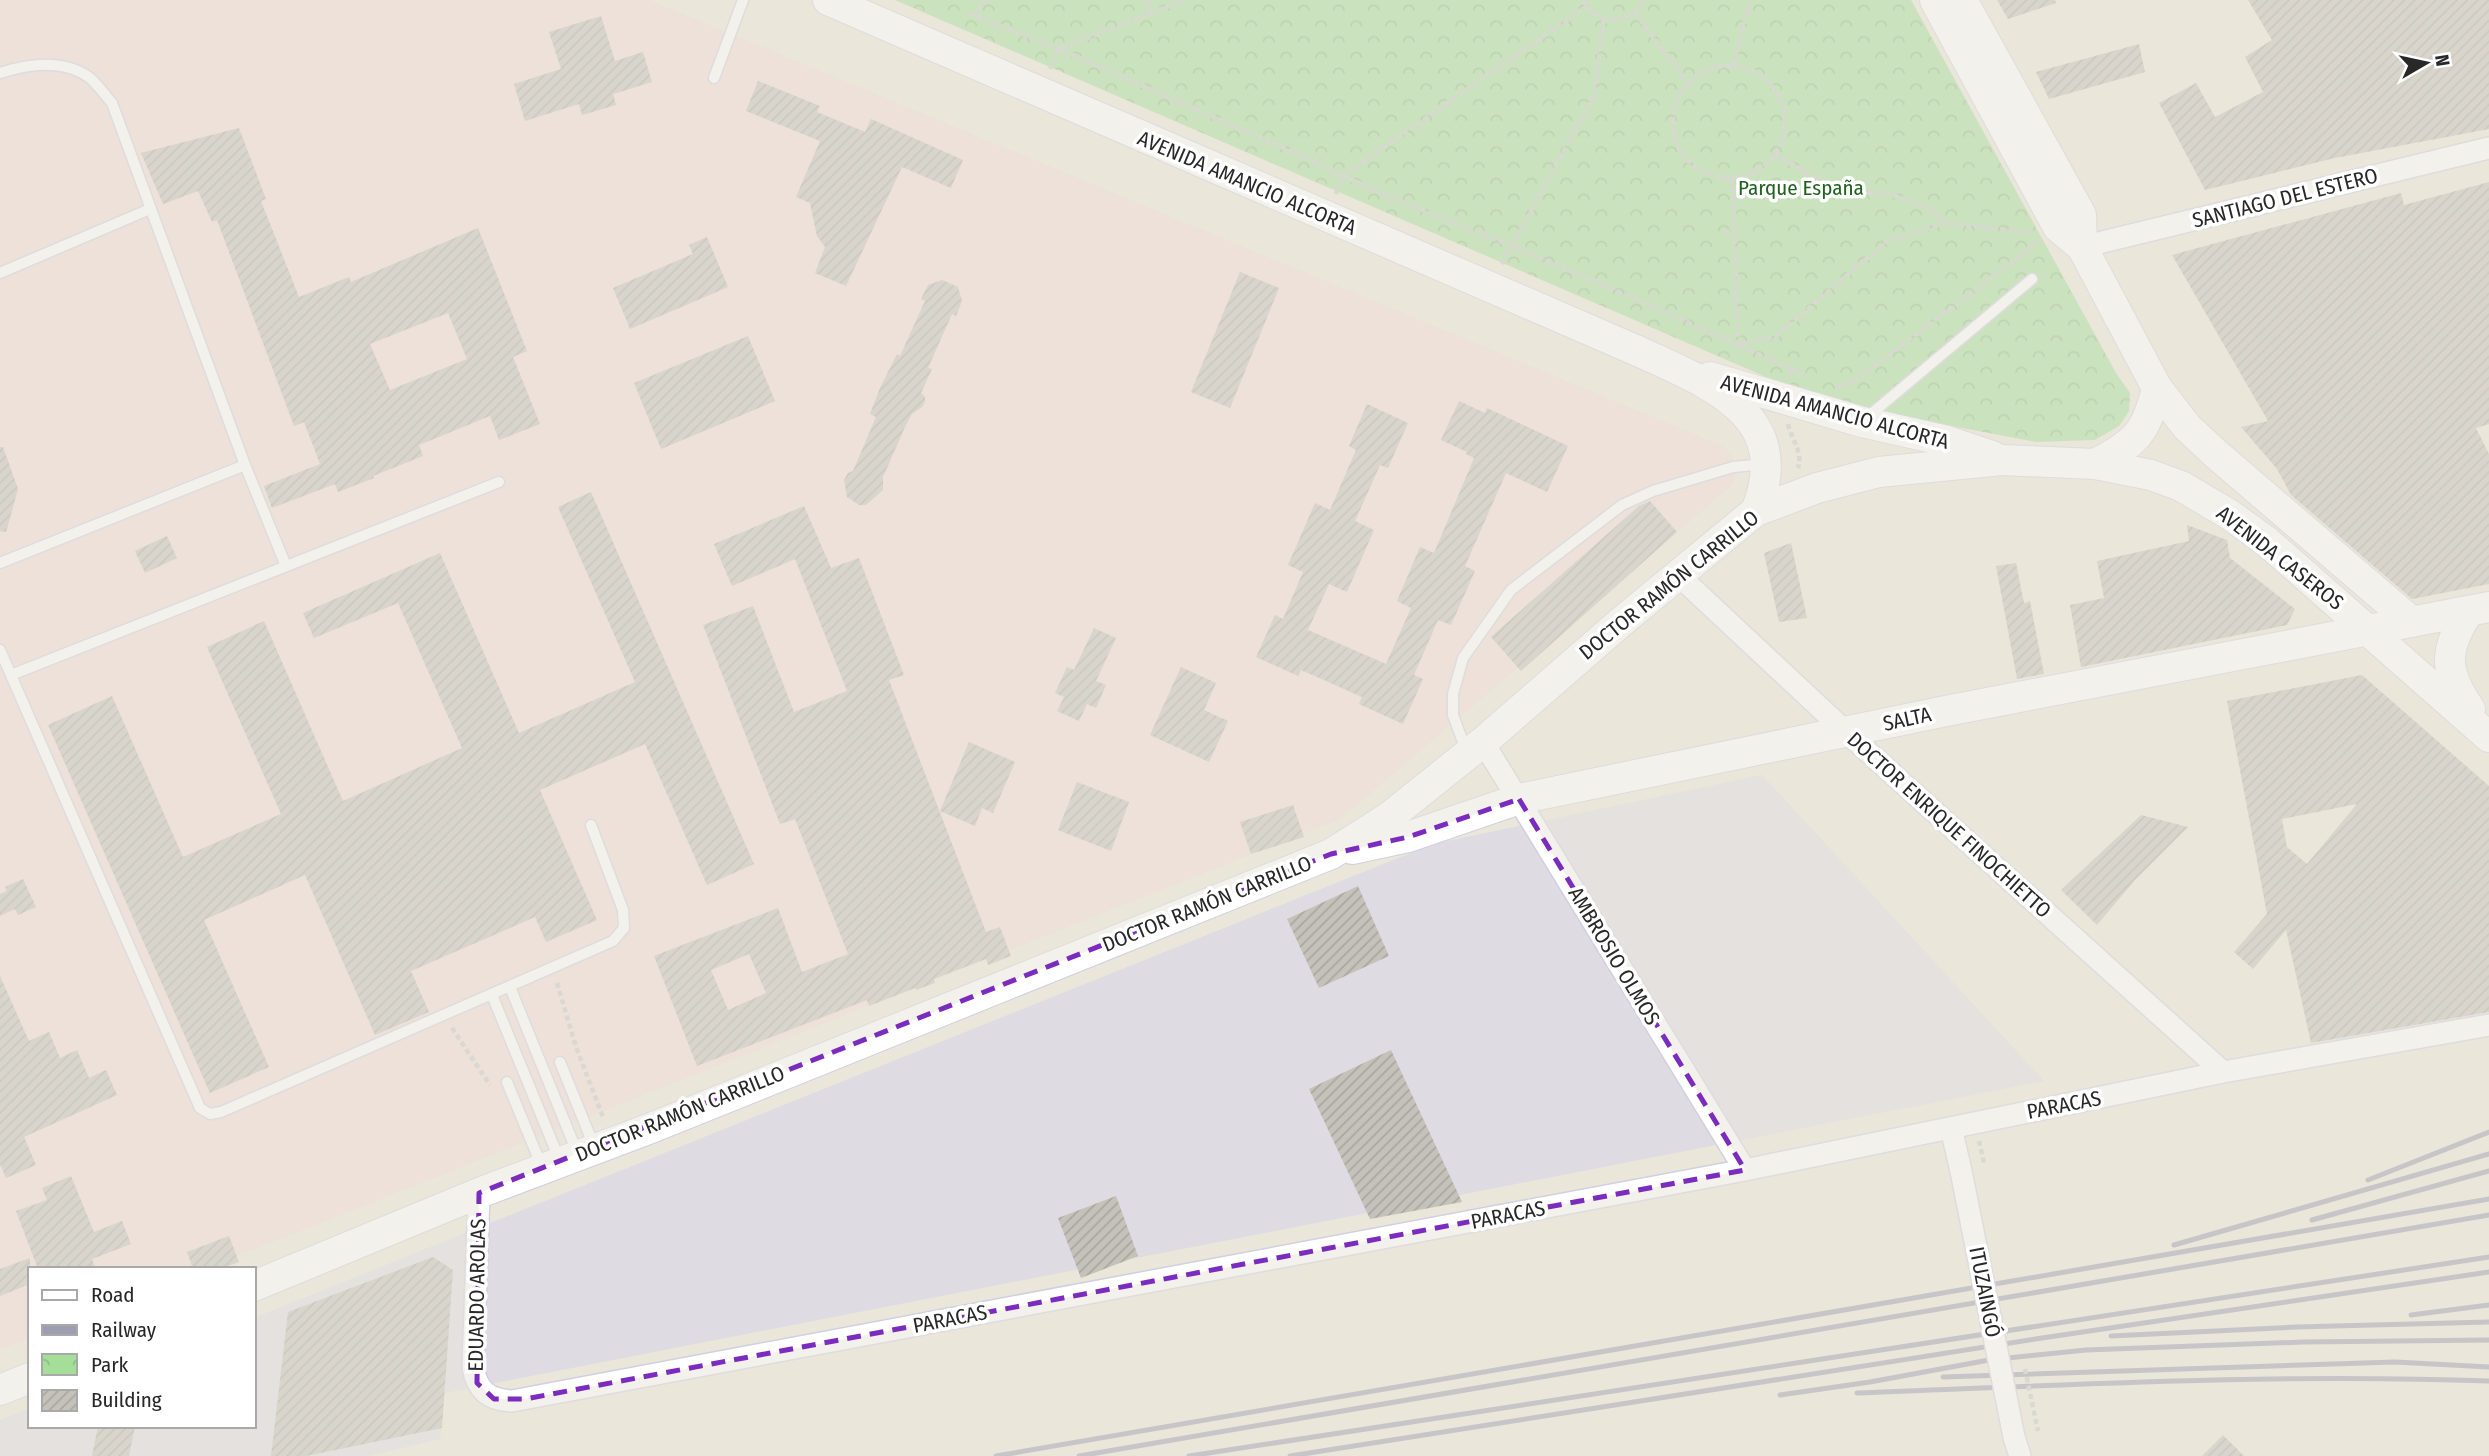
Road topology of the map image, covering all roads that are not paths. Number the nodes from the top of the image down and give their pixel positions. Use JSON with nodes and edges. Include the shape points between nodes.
{"nodes":[{"id":1,"x":743,"y":0,"type":"edge"},
{"id":2,"x":828,"y":0,"type":"edge"},
{"id":3,"x":1935,"y":0,"type":"edge"},
{"id":4,"x":1962,"y":0,"type":"edge"},
{"id":5,"x":0,"y":73,"type":"edge"},
{"id":6,"x":714,"y":78,"type":"dead end"},
{"id":7,"x":2489,"y":148,"type":"edge"},
{"id":8,"x":150,"y":209,"type":"junction"},
{"id":9,"x":2082,"y":247,"type":"junction"},
{"id":10,"x":0,"y":273,"type":"edge"},
{"id":11,"x":2032,"y":279,"type":"dead end"},
{"id":12,"x":1668,"y":365,"type":"junction"},
{"id":13,"x":2157,"y":388,"type":"junction"},
{"id":14,"x":1862,"y":422,"type":"junction"},
{"id":15,"x":2003,"y":460,"type":"junction"},
{"id":16,"x":1766,"y":464,"type":"junction"},
{"id":17,"x":2095,"y":464,"type":"junction"},
{"id":18,"x":245,"y":465,"type":"junction"},
{"id":19,"x":499,"y":482,"type":"dead end"},
{"id":20,"x":1756,"y":511,"type":"junction"},
{"id":21,"x":0,"y":563,"type":"edge"},
{"id":22,"x":286,"y":566,"type":"junction"},
{"id":23,"x":1677,"y":574,"type":"junction"},
{"id":24,"x":2479,"y":609,"type":"edge"},
{"id":25,"x":2412,"y":622,"type":"junction"},
{"id":26,"x":2370,"y":630,"type":"junction"},
{"id":27,"x":0,"y":650,"type":"edge"},
{"id":28,"x":11,"y":675,"type":"junction"},
{"id":29,"x":2489,"y":730,"type":"edge"},
{"id":30,"x":1846,"y":732,"type":"junction"},
{"id":31,"x":2489,"y":737,"type":"edge"},
{"id":32,"x":1475,"y":748,"type":"junction"},
{"id":33,"x":1518,"y":799,"type":"junction"},
{"id":34,"x":592,"y":825,"type":"dead end"},
{"id":35,"x":1331,"y":854,"type":"junction"},
{"id":36,"x":510,"y":987,"type":"junction"},
{"id":37,"x":492,"y":995,"type":"junction"},
{"id":38,"x":2489,"y":1025,"type":"edge"},
{"id":39,"x":560,"y":1062,"type":"dead end"},
{"id":40,"x":2223,"y":1072,"type":"junction"},
{"id":41,"x":507,"y":1082,"type":"dead end"},
{"id":42,"x":554,"y":1095,"type":"junction"},
{"id":43,"x":536,"y":1103,"type":"junction"},
{"id":44,"x":1951,"y":1128,"type":"junction"},
{"id":45,"x":569,"y":1159,"type":"junction"},
{"id":46,"x":1745,"y":1170,"type":"junction"},
{"id":47,"x":479,"y":1193,"type":"junction"},
{"id":48,"x":256,"y":1285,"type":"edge"},
{"id":49,"x":28,"y":1379,"type":"edge"},
{"id":50,"x":0,"y":1390,"type":"edge"},
{"id":51,"x":525,"y":1399,"type":"joint"},
{"id":52,"x":2017,"y":1446,"type":"edge"}],
"edges":[{"from":1,"to":6,"type":"lane"},
{"from":2,"to":12,"type":"main road","name":"AVENIDA AMANCIO ALCORTA"},
{"from":3,"to":9,"type":"main road","name":"AVENIDA CASEROS","via":[[2058,227]]},
{"from":4,"to":9,"type":"main road","name":"AVENIDA CASEROS","via":[[2081,215]]},
{"from":5,"to":8,"type":"lane","via":[[19,67],[63,65],[89,78],[112,103]]},
{"from":7,"to":9,"type":"street","name":"SANTIAGO DEL ESTERO"},
{"from":8,"to":10,"type":"lane"},
{"from":8,"to":18,"type":"lane"},
{"from":9,"to":13,"type":"main road","name":"AVENIDA CASEROS"},
{"from":11,"to":14,"type":"lane"},
{"from":12,"to":14,"type":"main road","name":"AVENIDA AMANCIO ALCORTA"},
{"from":12,"to":16,"type":"main road","name":"AVENIDA AMANCIO ALCORTA","via":[[1736,405],[1763,441]]},
{"from":13,"to":17,"type":"main road","via":[[2151,414],[2136,439]]},
{"from":13,"to":25,"type":"main road","name":"AVENIDA CASEROS","via":[[2200,440]]},
{"from":14,"to":15,"type":"main road","name":"AVENIDA AMANCIO ALCORTA","via":[[1947,441]]},
{"from":15,"to":17,"type":"main road","name":"DOCTOR RAMÓN CARRILLO"},
{"from":15,"to":20,"type":"main road","name":"DOCTOR RAMÓN CARRILLO","via":[[1880,472],[1836,482]]},
{"from":16,"to":20,"type":"main road","name":"AVENIDA AMANCIO ALCORTA"},
{"from":16,"to":32,"type":"lane","via":[[1733,467],[1622,505],[1511,590],[1463,658],[1453,694],[1453,715]]},
{"from":17,"to":26,"type":"main road","name":"AVENIDA CASEROS","via":[[2164,479],[2200,496],[2266,541]]},
{"from":18,"to":21,"type":"lane"},
{"from":18,"to":22,"type":"lane"},
{"from":19,"to":22,"type":"lane"},
{"from":20,"to":23,"type":"main road","name":"DOCTOR RAMÓN CARRILLO"},
{"from":22,"to":28,"type":"lane"},
{"from":23,"to":30,"type":"street","name":"DOCTOR ENRIQUE FINOCHIETTO"},
{"from":23,"to":32,"type":"main road","name":"DOCTOR RAMÓN CARRILLO"},
{"from":24,"to":25,"type":"main road","name":"SALTA"},
{"from":24,"to":29,"type":"main road","via":[[2453,639],[2449,659],[2463,698]]},
{"from":25,"to":26,"type":"main road","name":"SALTA"},
{"from":26,"to":30,"type":"main road","name":"SALTA"},
{"from":26,"to":31,"type":"main road","name":"AVENIDA CASEROS"},
{"from":27,"to":28,"type":"lane"},
{"from":28,"to":37,"type":"lane","via":[[200,1108],[209,1114]]},
{"from":30,"to":33,"type":"main road","name":"SALTA"},
{"from":30,"to":40,"type":"street","name":"DOCTOR ENRIQUE FINOCHIETTO"},
{"from":32,"to":33,"type":"street","name":"AMBROSIO OLMOS"},
{"from":32,"to":35,"type":"main road","name":"DOCTOR RAMÓN CARRILLO","via":[[1388,818]]},
{"from":33,"to":35,"type":"main road","name":"SALTA","via":[[1408,837]]},
{"from":33,"to":46,"type":"street","name":"AMBROSIO OLMOS"},
{"from":34,"to":36,"type":"lane","via":[[623,910],[624,928],[613,941]]},
{"from":35,"to":45,"type":"main road","name":"DOCTOR RAMÓN CARRILLO"},
{"from":36,"to":37,"type":"lane"},
{"from":36,"to":42,"type":"lane"},
{"from":37,"to":43,"type":"lane"},
{"from":38,"to":40,"type":"street","name":"PARACAS"},
{"from":39,"to":45,"type":"lane"},
{"from":40,"to":44,"type":"street","name":"PARACAS"},
{"from":41,"to":45,"type":"lane"},
{"from":42,"to":43,"type":"lane"},
{"from":42,"to":45,"type":"lane"},
{"from":43,"to":45,"type":"lane"},
{"from":44,"to":46,"type":"street","name":"PARACAS"},
{"from":44,"to":52,"type":"street","name":"ITUZAINGÓ","bridge":true},
{"from":45,"to":47,"type":"main road","name":"DOCTOR RAMÓN CARRILLO"},
{"from":46,"to":51,"type":"street","name":"PARACAS"},
{"from":47,"to":48,"type":"main road","name":"DOCTOR RAMÓN CARRILLO"},
{"from":47,"to":51,"type":"street","name":"EDUARDO AROLAS","via":[[475,1375],[486,1395],[502,1401]]},
{"from":49,"to":50,"type":"main road"}]}
